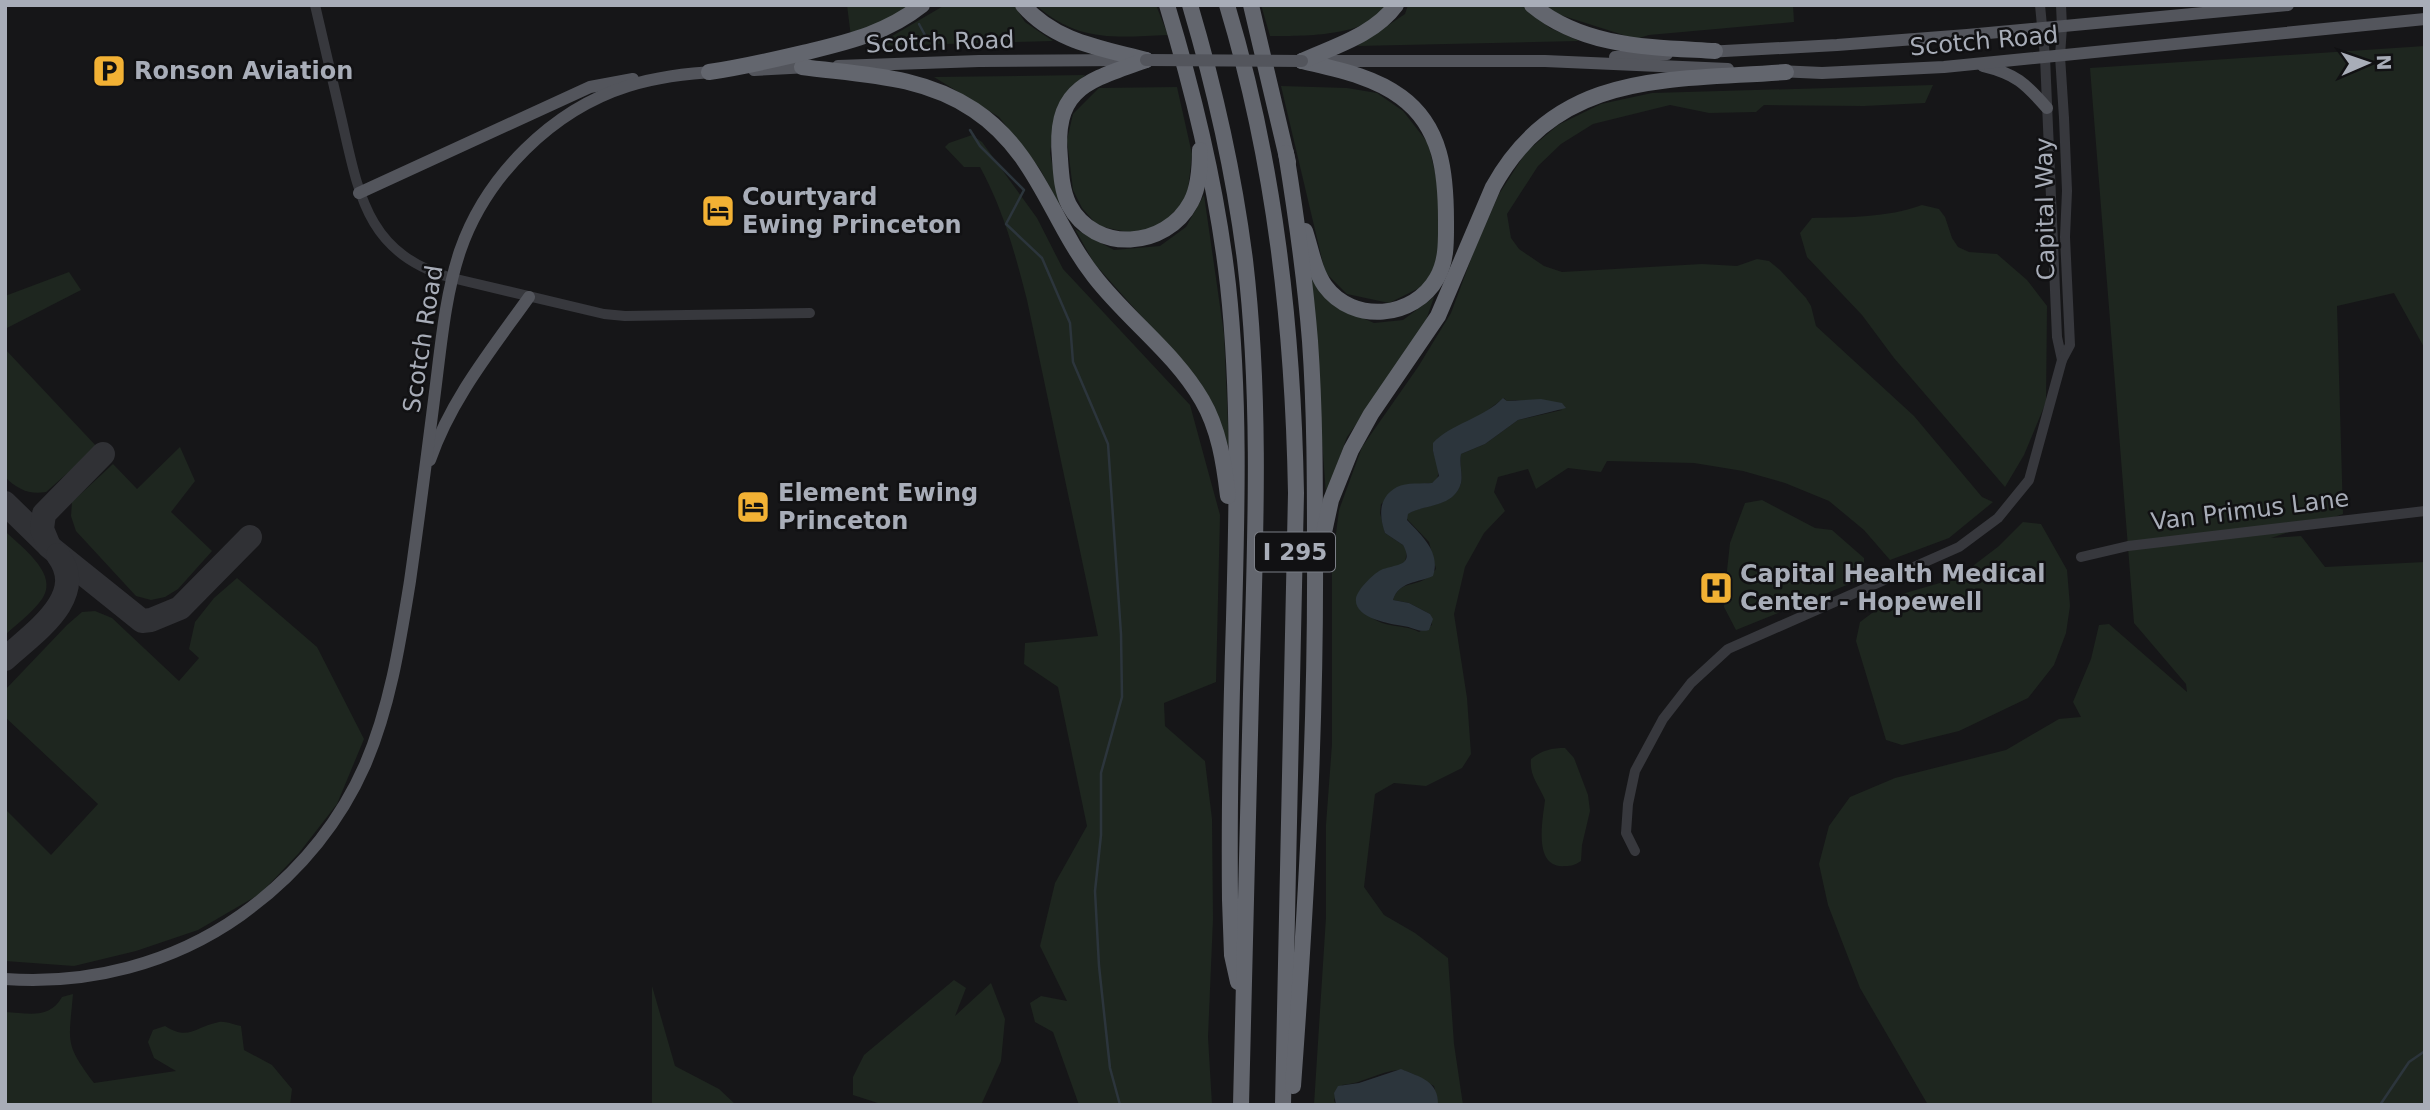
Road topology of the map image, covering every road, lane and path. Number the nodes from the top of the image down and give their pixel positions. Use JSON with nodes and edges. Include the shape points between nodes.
{"nodes":[{"id":1,"x":315,"y":5,"type":"edge"},
{"id":2,"x":922,"y":5,"type":"edge"},
{"id":3,"x":1023,"y":5,"type":"edge"},
{"id":4,"x":1167,"y":5,"type":"edge"},
{"id":5,"x":1190,"y":5,"type":"edge"},
{"id":6,"x":1227,"y":5,"type":"edge"},
{"id":7,"x":1396,"y":5,"type":"edge"},
{"id":8,"x":1532,"y":5,"type":"edge"},
{"id":9,"x":2040,"y":5,"type":"edge"},
{"id":10,"x":2061,"y":5,"type":"edge"},
{"id":11,"x":2288,"y":5,"type":"edge"},
{"id":12,"x":1251,"y":8,"type":"edge"},
{"id":13,"x":2425,"y":19,"type":"edge"},
{"id":14,"x":2062,"y":27,"type":"junction"},
{"id":15,"x":2042,"y":29,"type":"junction"},
{"id":16,"x":1715,"y":51,"type":"junction"},
{"id":17,"x":2060,"y":56,"type":"junction"},
{"id":18,"x":2045,"y":57,"type":"junction"},
{"id":19,"x":1146,"y":60,"type":"junction"},
{"id":20,"x":1302,"y":61,"type":"junction"},
{"id":21,"x":1545,"y":61,"type":"junction"},
{"id":22,"x":1976,"y":64,"type":"junction"},
{"id":23,"x":802,"y":67,"type":"junction"},
{"id":24,"x":709,"y":72,"type":"junction"},
{"id":25,"x":1786,"y":72,"type":"junction"},
{"id":26,"x":665,"y":77,"type":"junction"},
{"id":27,"x":1191,"y":92,"type":"junction"},
{"id":28,"x":2047,"y":108,"type":"junction"},
{"id":29,"x":1286,"y":153,"type":"junction"},
{"id":30,"x":359,"y":192,"type":"junction"},
{"id":31,"x":452,"y":278,"type":"junction"},
{"id":32,"x":529,"y":297,"type":"junction"},
{"id":33,"x":810,"y":313,"type":"dead end"},
{"id":34,"x":2062,"y":360,"type":"junction"},
{"id":35,"x":422,"y":491,"type":"junction"},
{"id":36,"x":2425,"y":511,"type":"edge"},
{"id":37,"x":2081,"y":557,"type":"dead end"},
{"id":38,"x":1315,"y":592,"type":"junction"},
{"id":39,"x":1233,"y":644,"type":"junction"},
{"id":40,"x":1635,"y":851,"type":"dead end"},
{"id":41,"x":5,"y":979,"type":"edge"},
{"id":42,"x":1243,"y":1001,"type":"junction"},
{"id":43,"x":1241,"y":1105,"type":"edge"},
{"id":44,"x":1283,"y":1105,"type":"edge"},
{"id":45,"x":1292,"y":1105,"type":"edge"}],
"edges":[{"from":1,"to":30,"type":"street"},
{"from":2,"to":24,"type":"highway","via":[[886,29],[851,42]]},
{"from":3,"to":19,"type":"highway","via":[[1056,33]]},
{"from":4,"to":27,"type":"highway"},
{"from":5,"to":42,"type":"highway","number":"I 295","via":[[1235,196],[1252,339],[1256,519]]},
{"from":6,"to":44,"type":"highway","number":"I 295","via":[[1274,210],[1286,295],[1294,415]]},
{"from":7,"to":20,"type":"highway","via":[[1368,31]]},
{"from":8,"to":16,"type":"highway","via":[[1570,29],[1603,40]]},
{"from":9,"to":15,"type":"street","name":"Capital Way"},
{"from":10,"to":14,"type":"street","name":"Capital Way"},
{"from":11,"to":14,"type":"main road","name":"Scotch Road"},
{"from":12,"to":29,"type":"highway"},
{"from":13,"to":17,"type":"main road","name":"Scotch Road"},
{"from":14,"to":15,"type":"main road","name":"Scotch Road"},
{"from":14,"to":17,"type":"street","name":"Capital Way"},
{"from":15,"to":16,"type":"main road","name":"Scotch Road"},
{"from":15,"to":18,"type":"street","name":"Capital Way"},
{"from":16,"to":21,"type":"main road","name":"Scotch Road"},
{"from":17,"to":18,"type":"main road","name":"Scotch Road"},
{"from":17,"to":34,"type":"street","name":"Capital Way","via":[[2070,345]]},
{"from":18,"to":22,"type":"main road","name":"Scotch Road"},
{"from":18,"to":28,"type":"street","name":"Capital Way"},
{"from":19,"to":20,"type":"main road","name":"Scotch Road","bridge":true},
{"from":19,"to":23,"type":"main road","name":"Scotch Road"},
{"from":19,"to":27,"type":"highway","via":[[1087,83],[1061,117],[1058,136],[1064,193],[1074,213],[1090,229],[1115,239],[1138,240],[1165,230],[1183,214],[1193,198],[1199,172]]},
{"from":20,"to":21,"type":"main road","name":"Scotch Road"},
{"from":20,"to":29,"type":"highway","via":[[1388,88],[1415,109],[1434,136],[1444,173],[1446,249],[1441,270],[1426,293],[1404,307],[1378,312],[1354,308],[1334,295],[1316,268]]},
{"from":21,"to":25,"type":"main road","name":"Scotch Road"},
{"from":22,"to":25,"type":"main road","name":"Scotch Road"},
{"from":22,"to":28,"type":"main road","via":[[2024,82]]},
{"from":23,"to":24,"type":"main road","name":"Scotch Road"},
{"from":23,"to":39,"type":"highway","via":[[910,81],[942,91],[986,119],[1023,159],[1088,269],[1184,374],[1212,421],[1224,464],[1231,530]]},
{"from":24,"to":26,"type":"main road","name":"Scotch Road"},
{"from":25,"to":38,"type":"highway","via":[[1643,83],[1605,91],[1555,117],[1515,153],[1487,198],[1438,316],[1351,450],[1328,512]]},
{"from":26,"to":30,"type":"main road","via":[[590,87]]},
{"from":26,"to":31,"type":"main road","name":"Scotch Road","via":[[591,102],[518,156],[478,211]]},
{"from":27,"to":39,"type":"highway","via":[[1213,182],[1231,320],[1237,426]]},
{"from":28,"to":34,"type":"street","name":"Capital Way"},
{"from":29,"to":38,"type":"highway","via":[[1310,342]]},
{"from":30,"to":31,"type":"street","via":[[367,213],[393,247],[422,267]]},
{"from":31,"to":32,"type":"street"},
{"from":31,"to":35,"type":"main road","name":"Scotch Road"},
{"from":32,"to":33,"type":"street","via":[[616,315]]},
{"from":32,"to":35,"type":"main road","via":[[451,413]]},
{"from":34,"to":40,"type":"street","name":"Capital Way","via":[[2029,480],[1998,518],[1959,547],[1728,649],[1691,683],[1662,719],[1635,771],[1626,833]]},
{"from":35,"to":41,"type":"main road","name":"Scotch Road","via":[[405,615],[384,708],[365,764],[328,829],[292,873],[232,921],[154,960],[82,978]]},
{"from":36,"to":37,"type":"street","name":"Van Primus Lane","via":[[2128,546]]},
{"from":38,"to":45,"type":"highway","via":[[1305,919]]},
{"from":39,"to":42,"type":"highway","via":[[1230,900],[1232,955]]},
{"from":42,"to":43,"type":"highway","number":"I 295"}]}
